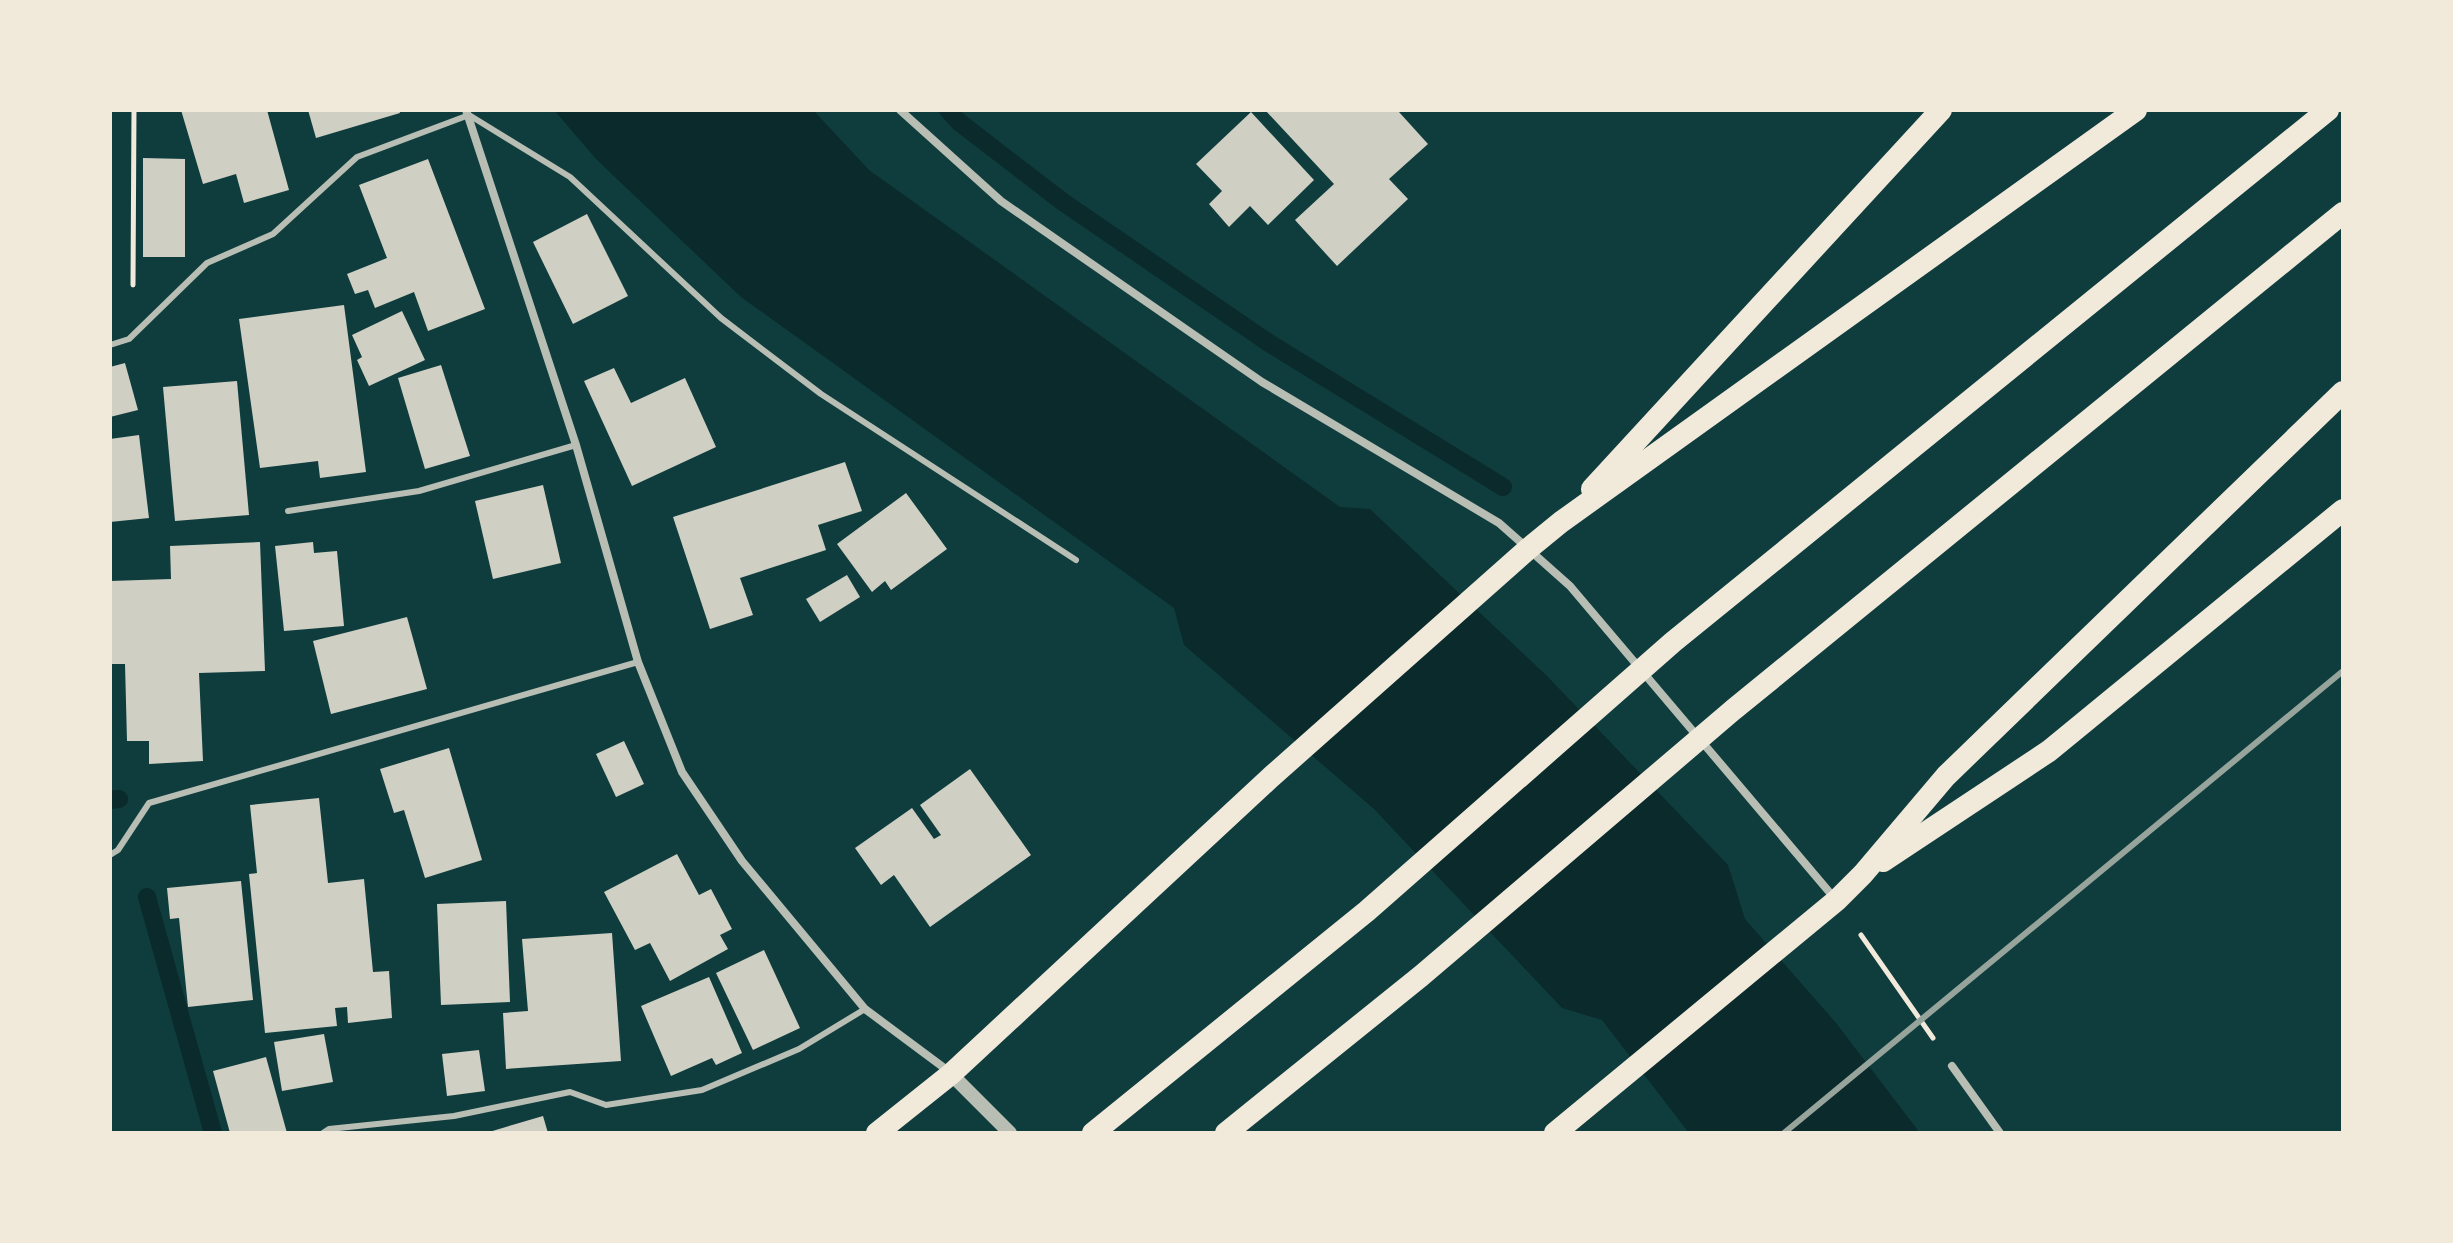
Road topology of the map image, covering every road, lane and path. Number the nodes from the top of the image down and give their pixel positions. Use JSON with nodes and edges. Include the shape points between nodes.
{"nodes":[{"id":1,"x":134,"y":110,"type":"edge"},
{"id":2,"x":900,"y":110,"type":"edge"},
{"id":3,"x":1941,"y":110,"type":"edge"},
{"id":4,"x":2136,"y":110,"type":"edge"},
{"id":5,"x":2328,"y":110,"type":"edge"},
{"id":6,"x":469,"y":112,"type":"edge"},
{"id":7,"x":2343,"y":213,"type":"edge"},
{"id":8,"x":129,"y":339,"type":"junction"},
{"id":9,"x":110,"y":345,"type":"edge"},
{"id":10,"x":2343,"y":392,"type":"edge"},
{"id":11,"x":576,"y":445,"type":"junction"},
{"id":12,"x":2343,"y":510,"type":"edge"},
{"id":13,"x":288,"y":511,"type":"dead end"},
{"id":14,"x":1561,"y":522,"type":"junction"},
{"id":15,"x":1522,"y":555,"type":"junction"},
{"id":16,"x":1076,"y":560,"type":"dead end"},
{"id":17,"x":638,"y":662,"type":"junction"},
{"id":18,"x":110,"y":855,"type":"edge"},
{"id":19,"x":1863,"y":874,"type":"junction"},
{"id":20,"x":1837,"y":900,"type":"junction"},
{"id":21,"x":865,"y":1009,"type":"junction"},
{"id":22,"x":1952,"y":1066,"type":"joint"},
{"id":23,"x":951,"y":1074,"type":"junction"},
{"id":24,"x":1100,"y":1128,"type":"edge"},
{"id":25,"x":323,"y":1133,"type":"edge"},
{"id":26,"x":877,"y":1133,"type":"edge"},
{"id":27,"x":1010,"y":1133,"type":"edge"},
{"id":28,"x":1226,"y":1133,"type":"edge"},
{"id":29,"x":1555,"y":1133,"type":"edge"},
{"id":30,"x":2000,"y":1133,"type":"edge"}],
"edges":[{"from":1,"to":8,"type":"path"},
{"from":2,"to":15,"type":"street","via":[[1014,210],[1262,382],[1499,523]]},
{"from":3,"to":14,"type":"highway"},
{"from":4,"to":14,"type":"highway"},
{"from":5,"to":24,"type":"highway","via":[[1673,642],[1367,911]]},
{"from":6,"to":8,"type":"lane","via":[[357,157],[273,234],[207,263]]},
{"from":6,"to":11,"type":"street"},
{"from":6,"to":16,"type":"lane","via":[[570,177],[721,318],[821,394]]},
{"from":7,"to":28,"type":"highway","via":[[1733,710],[1421,976]]},
{"from":8,"to":9,"type":"lane"},
{"from":10,"to":19,"type":"highway","via":[[1946,776]]},
{"from":11,"to":13,"type":"lane","via":[[419,491]]},
{"from":11,"to":17,"type":"street"},
{"from":12,"to":19,"type":"highway","via":[[2049,751]]},
{"from":14,"to":15,"type":"highway"},
{"from":15,"to":20,"type":"street","via":[[1570,586]]},
{"from":15,"to":23,"type":"highway","via":[[1271,777]]},
{"from":17,"to":18,"type":"lane","via":[[149,803]]},
{"from":17,"to":21,"type":"street","via":[[682,772],[742,861]]},
{"from":19,"to":20,"type":"highway"},
{"from":20,"to":22,"type":"path"},
{"from":20,"to":29,"type":"highway"},
{"from":21,"to":23,"type":"street"},
{"from":21,"to":25,"type":"lane","via":[[799,1049],[702,1090],[606,1105],[570,1092],[454,1116]]},
{"from":22,"to":30,"type":"street"},
{"from":23,"to":26,"type":"highway"},
{"from":23,"to":27,"type":"street"}]}
